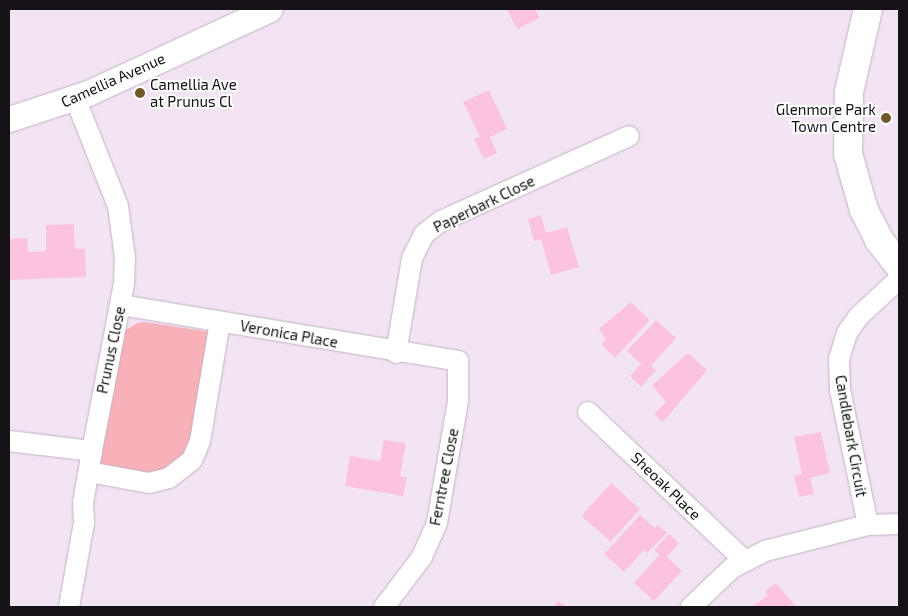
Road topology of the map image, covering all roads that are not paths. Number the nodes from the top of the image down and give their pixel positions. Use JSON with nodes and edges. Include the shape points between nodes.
{"nodes":[{"id":1,"x":270,"y":9,"type":"edge"},
{"id":2,"x":868,"y":9,"type":"edge"},
{"id":3,"x":76,"y":98,"type":"junction"},
{"id":4,"x":9,"y":119,"type":"edge"},
{"id":5,"x":629,"y":136,"type":"dead end"},
{"id":6,"x":899,"y":266,"type":"edge"},
{"id":7,"x":899,"y":278,"type":"edge"},
{"id":8,"x":121,"y":305,"type":"junction"},
{"id":9,"x":220,"y":322,"type":"junction"},
{"id":10,"x":396,"y":353,"type":"junction"},
{"id":11,"x":458,"y":362,"type":"joint"},
{"id":12,"x":588,"y":412,"type":"dead end"},
{"id":13,"x":9,"y":441,"type":"edge"},
{"id":14,"x":92,"y":451,"type":"junction"},
{"id":15,"x":88,"y":472,"type":"junction"},
{"id":16,"x":899,"y":524,"type":"edge"},
{"id":17,"x":868,"y":526,"type":"junction"},
{"id":18,"x":745,"y":561,"type":"junction"},
{"id":19,"x":69,"y":607,"type":"edge"},
{"id":20,"x":384,"y":607,"type":"edge"},
{"id":21,"x":692,"y":607,"type":"edge"}],
"edges":[{"from":1,"to":3,"type":"street","name":"Camellia Avenue"},
{"from":2,"to":6,"type":"main road","via":[[849,92],[848,154],[864,210],[879,240]]},
{"from":3,"to":4,"type":"street","name":"Camellia Avenue"},
{"from":3,"to":8,"type":"street","name":"Prunus Close","via":[[114,192],[122,222],[125,258]]},
{"from":5,"to":10,"type":"street","name":"Paperbark Close","via":[[441,221],[424,234],[412,258]]},
{"from":7,"to":17,"type":"street","name":"Candlebark Circuit","via":[[858,317],[848,333],[840,359],[840,390]]},
{"from":8,"to":9,"type":"street","name":"Veronica Place"},
{"from":8,"to":14,"type":"street","name":"Prunus Close"},
{"from":9,"to":10,"type":"street","name":"Veronica Place"},
{"from":9,"to":15,"type":"street","via":[[200,441],[192,460],[169,478],[149,482]]},
{"from":10,"to":11,"type":"street","name":"Veronica Place"},
{"from":11,"to":20,"type":"street","name":"Ferntree Close","via":[[458,400],[437,523],[422,558]]},
{"from":12,"to":18,"type":"street","name":"Sheoak Place"},
{"from":13,"to":14,"type":"street"},
{"from":14,"to":15,"type":"street","name":"Prunus Close"},
{"from":15,"to":19,"type":"street","name":"Prunus Close","via":[[84,523]]},
{"from":16,"to":17,"type":"street"},
{"from":17,"to":18,"type":"street","via":[[782,546]]},
{"from":18,"to":21,"type":"street","via":[[718,580]]}]}
